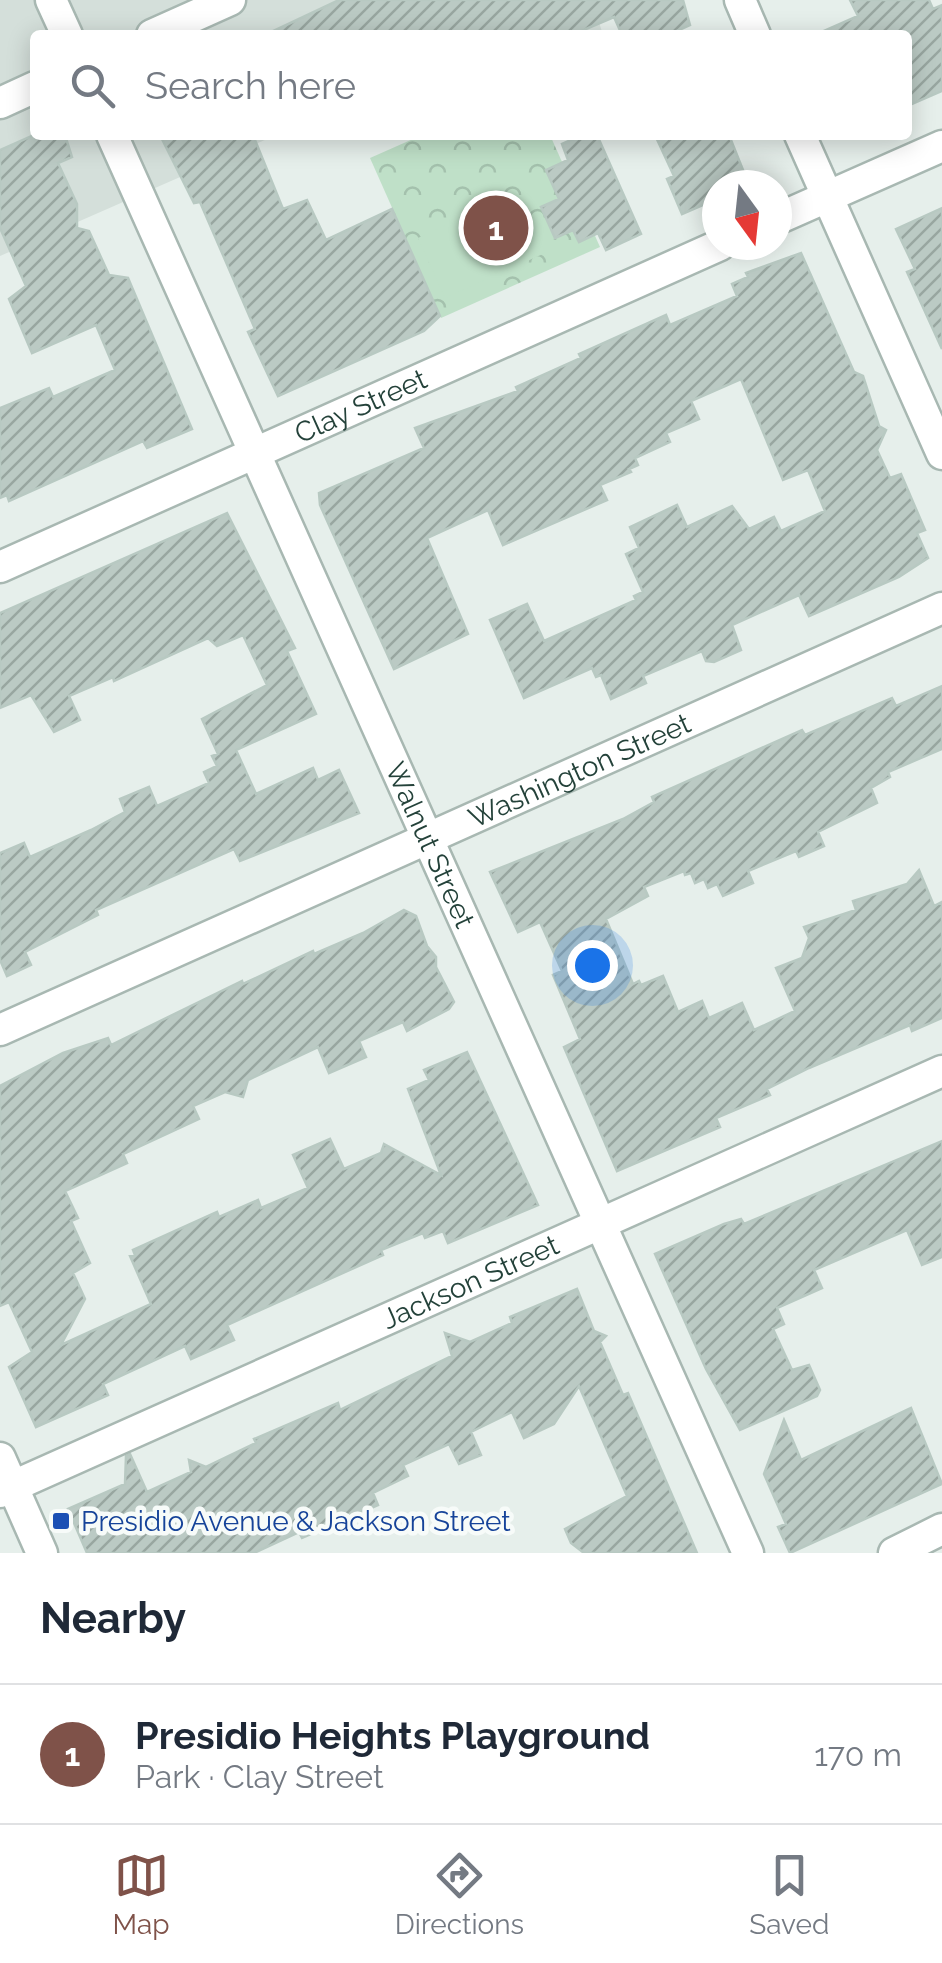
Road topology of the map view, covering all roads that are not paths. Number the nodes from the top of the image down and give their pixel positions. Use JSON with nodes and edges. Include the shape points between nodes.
{"nodes":[{"id":1,"x":51,"y":0,"type":"edge"},
{"id":2,"x":230,"y":0,"type":"edge"},
{"id":3,"x":740,"y":0,"type":"edge"},
{"id":4,"x":65,"y":30,"type":"edge"},
{"id":5,"x":163,"y":30,"type":"edge"},
{"id":6,"x":753,"y":30,"type":"edge"},
{"id":7,"x":30,"y":89,"type":"edge"},
{"id":8,"x":0,"y":103,"type":"edge"},
{"id":9,"x":114,"y":140,"type":"edge"},
{"id":10,"x":802,"y":140,"type":"edge"},
{"id":11,"x":942,"y":146,"type":"edge"},
{"id":12,"x":827,"y":197,"type":"junction"},
{"id":13,"x":792,"y":213,"type":"edge"},
{"id":14,"x":702,"y":253,"type":"edge"},
{"id":15,"x":254,"y":453,"type":"junction"},
{"id":16,"x":942,"y":454,"type":"edge"},
{"id":17,"x":0,"y":567,"type":"edge"},
{"id":18,"x":942,"y":608,"type":"edge"},
{"id":19,"x":427,"y":839,"type":"junction"},
{"id":20,"x":0,"y":1030,"type":"edge"},
{"id":21,"x":942,"y":1071,"type":"edge"},
{"id":22,"x":600,"y":1224,"type":"junction"},
{"id":23,"x":0,"y":1458,"type":"edge"},
{"id":24,"x":6,"y":1489,"type":"edge"},
{"id":25,"x":942,"y":1529,"type":"edge"},
{"id":26,"x":42,"y":1553,"type":"edge"},
{"id":27,"x":748,"y":1553,"type":"edge"},
{"id":28,"x":894,"y":1553,"type":"edge"}],
"edges":[{"from":1,"to":4,"type":"street"},
{"from":2,"to":5,"type":"street"},
{"from":3,"to":6,"type":"street"},
{"from":7,"to":8,"type":"street"},
{"from":9,"to":15,"type":"street","name":"Walnut Street"},
{"from":10,"to":12,"type":"street"},
{"from":11,"to":12,"type":"street"},
{"from":12,"to":13,"type":"street"},
{"from":12,"to":16,"type":"street"},
{"from":14,"to":15,"type":"street","name":"Clay Street"},
{"from":15,"to":17,"type":"street","name":"Clay Street"},
{"from":15,"to":19,"type":"street","name":"Walnut Street"},
{"from":18,"to":19,"type":"street","name":"Washington Street"},
{"from":19,"to":20,"type":"street","name":"Washington Street"},
{"from":19,"to":22,"type":"street","name":"Walnut Street"},
{"from":21,"to":22,"type":"street","name":"Jackson Street"},
{"from":22,"to":24,"type":"street","name":"Jackson Street"},
{"from":22,"to":27,"type":"street","name":"Walnut Street"},
{"from":23,"to":24,"type":"street"},
{"from":24,"to":26,"type":"street"},
{"from":25,"to":28,"type":"street"}]}
